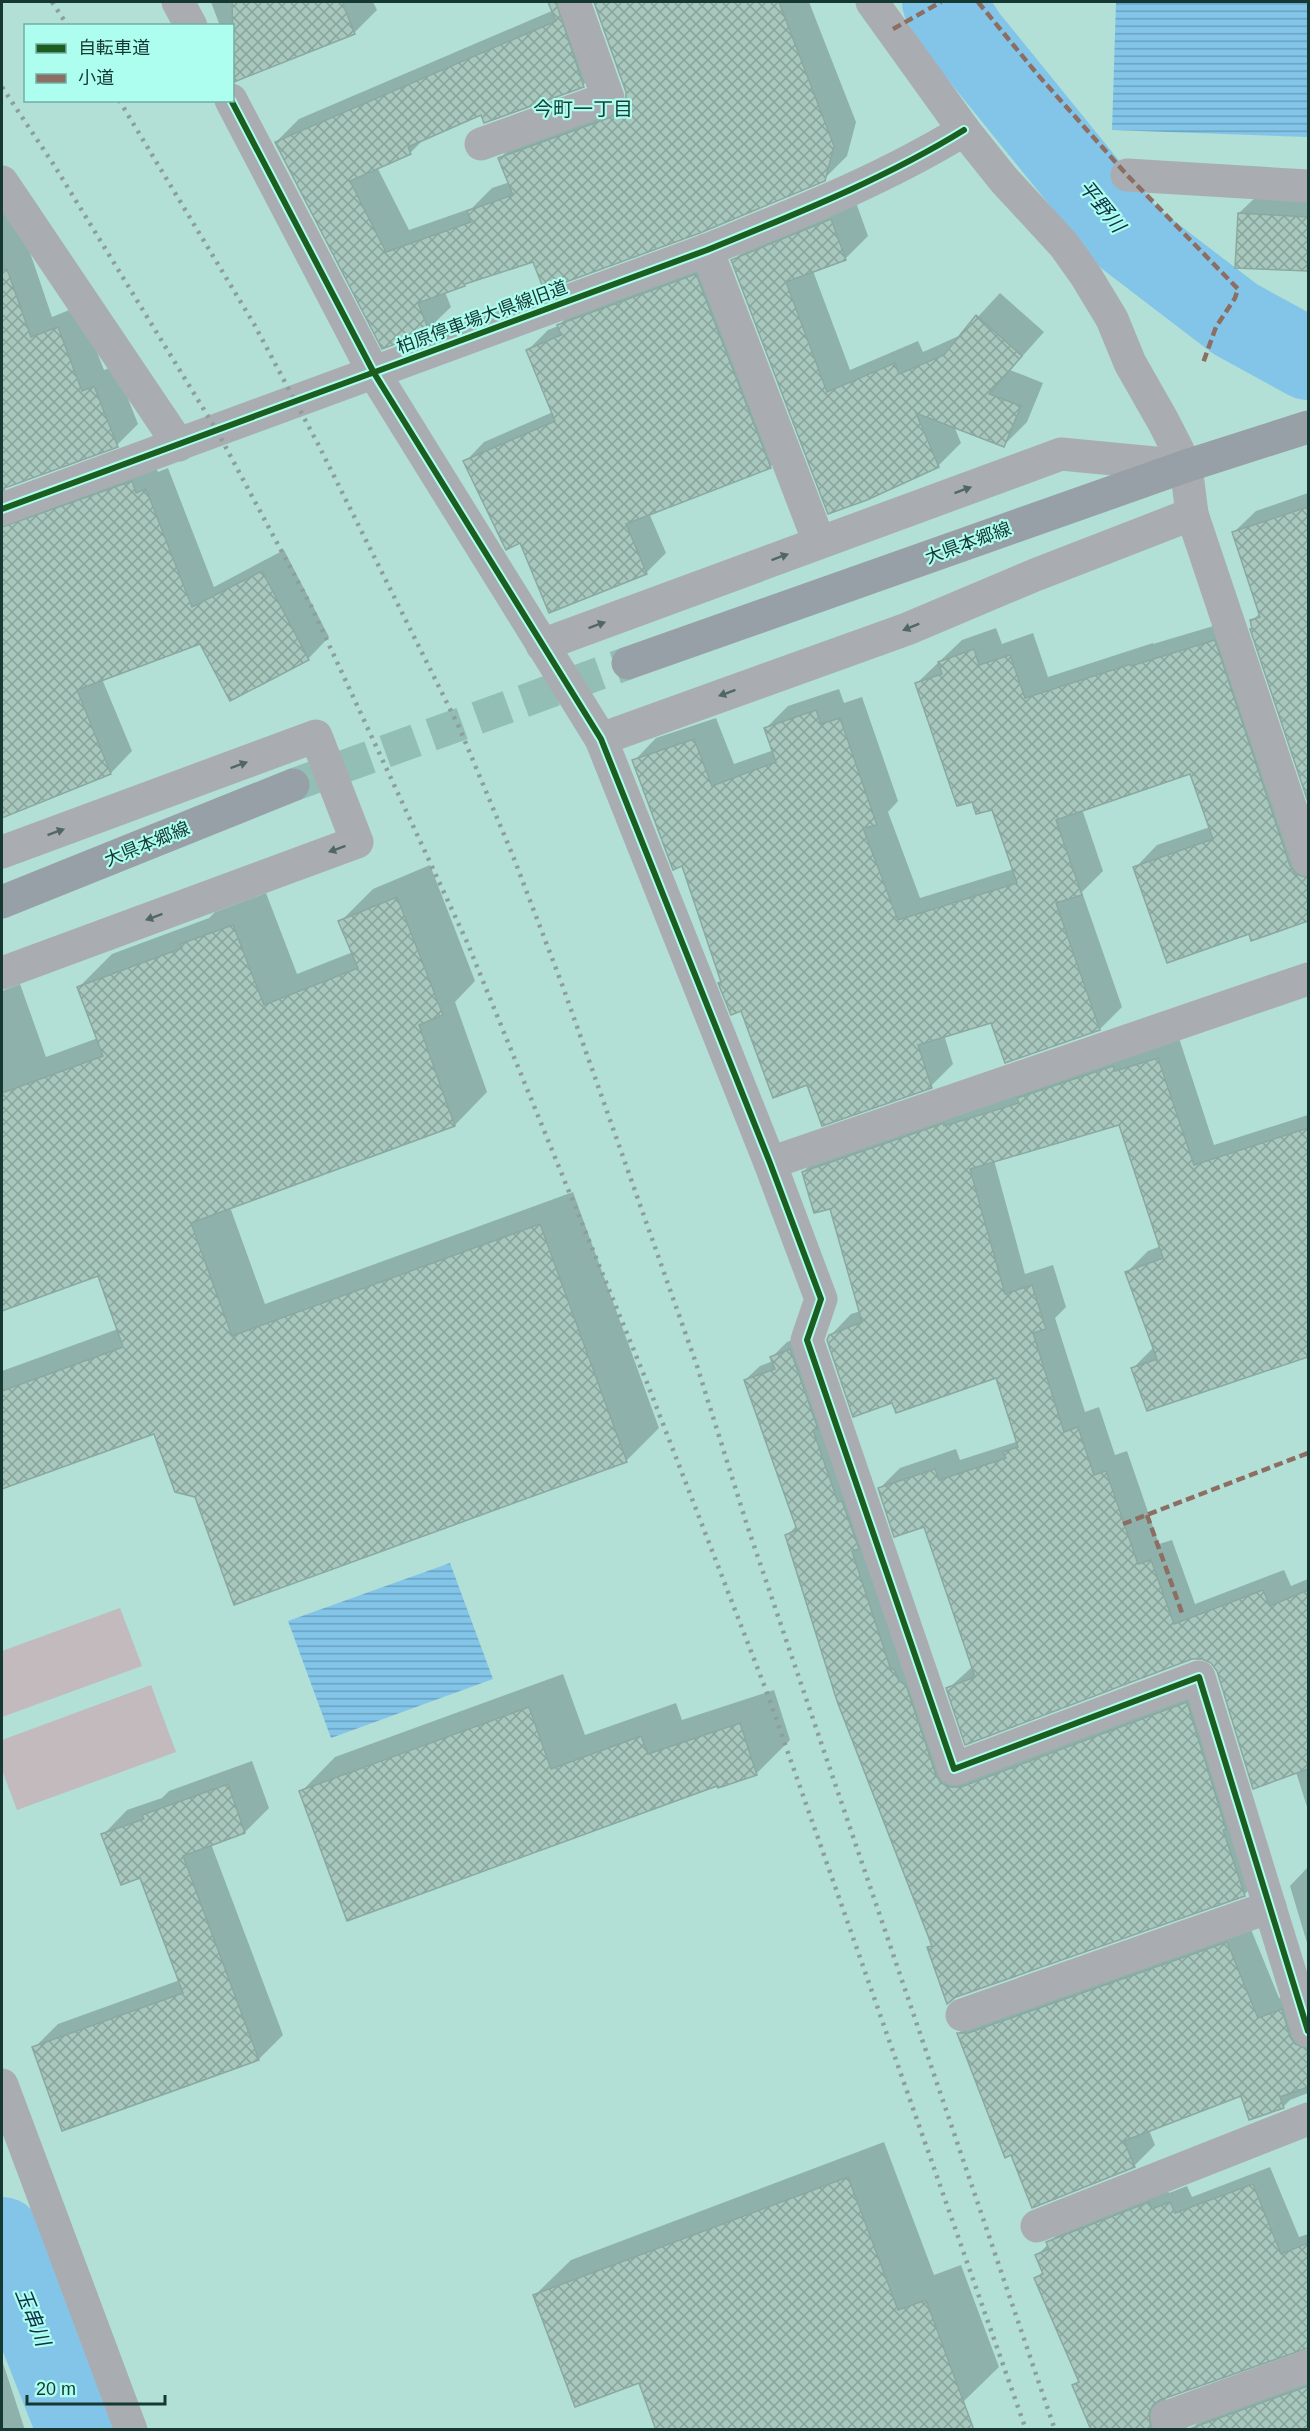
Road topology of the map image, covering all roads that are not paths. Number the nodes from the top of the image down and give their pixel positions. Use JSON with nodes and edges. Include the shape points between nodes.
{"nodes":[{"id":1,"x":178,"y":2,"type":"edge"},
{"id":2,"x":574,"y":2,"type":"edge"},
{"id":3,"x":872,"y":2,"type":"edge"},
{"id":4,"x":190,"y":24,"type":"edge"},
{"id":5,"x":232,"y":102,"type":"edge"},
{"id":6,"x":964,"y":130,"type":"junction"},
{"id":7,"x":481,"y":144,"type":"dead end"},
{"id":8,"x":1127,"y":175,"type":"dead end"},
{"id":9,"x":2,"y":182,"type":"edge"},
{"id":10,"x":1308,"y":186,"type":"edge"},
{"id":11,"x":707,"y":249,"type":"junction"},
{"id":12,"x":374,"y":373,"type":"junction"},
{"id":13,"x":1308,"y":427,"type":"edge"},
{"id":14,"x":179,"y":445,"type":"junction"},
{"id":15,"x":1185,"y":466,"type":"junction"},
{"id":16,"x":2,"y":509,"type":"edge"},
{"id":17,"x":1192,"y":514,"type":"junction"},
{"id":18,"x":819,"y":542,"type":"junction"},
{"id":19,"x":542,"y":645,"type":"junction"},
{"id":20,"x":628,"y":663,"type":"tunnel mouth"},
{"id":21,"x":601,"y":739,"type":"junction"},
{"id":22,"x":293,"y":785,"type":"tunnel mouth"},
{"id":23,"x":2,"y":852,"type":"edge"},
{"id":24,"x":1308,"y":860,"type":"edge"},
{"id":25,"x":2,"y":902,"type":"edge"},
{"id":26,"x":2,"y":973,"type":"edge"},
{"id":27,"x":1308,"y":979,"type":"edge"},
{"id":28,"x":770,"y":1163,"type":"junction"},
{"id":29,"x":1270,"y":1907,"type":"junction"},
{"id":30,"x":962,"y":2015,"type":"dead end"},
{"id":31,"x":1308,"y":2031,"type":"edge"},
{"id":32,"x":2,"y":2085,"type":"edge"},
{"id":33,"x":1308,"y":2119,"type":"edge"},
{"id":34,"x":1037,"y":2226,"type":"dead end"},
{"id":35,"x":1308,"y":2366,"type":"edge"},
{"id":36,"x":131,"y":2430,"type":"edge"},
{"id":37,"x":1171,"y":2430,"type":"edge"}],
"edges":[{"from":1,"to":4,"type":"street"},
{"from":2,"to":7,"type":"street","via":[[608,98]]},
{"from":3,"to":6,"type":"street"},
{"from":5,"to":12,"type":"street"},
{"from":6,"to":11,"type":"street","name":"柏原停車場大県線旧道","via":[[894,171]]},
{"from":6,"to":15,"type":"street","via":[[1086,276],[1112,319],[1130,363]]},
{"from":8,"to":10,"type":"street"},
{"from":9,"to":14,"type":"street"},
{"from":11,"to":12,"type":"street","name":"柏原停車場大県線旧道"},
{"from":11,"to":18,"type":"street"},
{"from":12,"to":14,"type":"street","name":"柏原停車場大県線旧道"},
{"from":12,"to":19,"type":"street"},
{"from":13,"to":15,"type":"highway","name":"大県本郷線"},
{"from":14,"to":16,"type":"street","name":"柏原停車場大県線旧道"},
{"from":15,"to":17,"type":"street"},
{"from":18,"to":15,"type":"street","one_way":true,"via":[[1061,454]]},
{"from":15,"to":20,"type":"highway","name":"大県本郷線"},
{"from":17,"to":21,"type":"street","one_way":true,"via":[[907,629]]},
{"from":17,"to":24,"type":"street"},
{"from":19,"to":18,"type":"street","one_way":true},
{"from":19,"to":21,"type":"street"},
{"from":21,"to":28,"type":"street"},
{"from":22,"to":25,"type":"highway","name":"大県本郷線"},
{"from":23,"to":26,"type":"street","one_way":true,"via":[[316,736],[357,842]]},
{"from":27,"to":28,"type":"street"},
{"from":28,"to":29,"type":"street","via":[[821,1299],[807,1340],[954,1769],[1199,1677]]},
{"from":29,"to":30,"type":"street"},
{"from":29,"to":31,"type":"street"},
{"from":32,"to":36,"type":"street"},
{"from":33,"to":34,"type":"street"},
{"from":35,"to":37,"type":"street","via":[[1167,2417]]}]}
